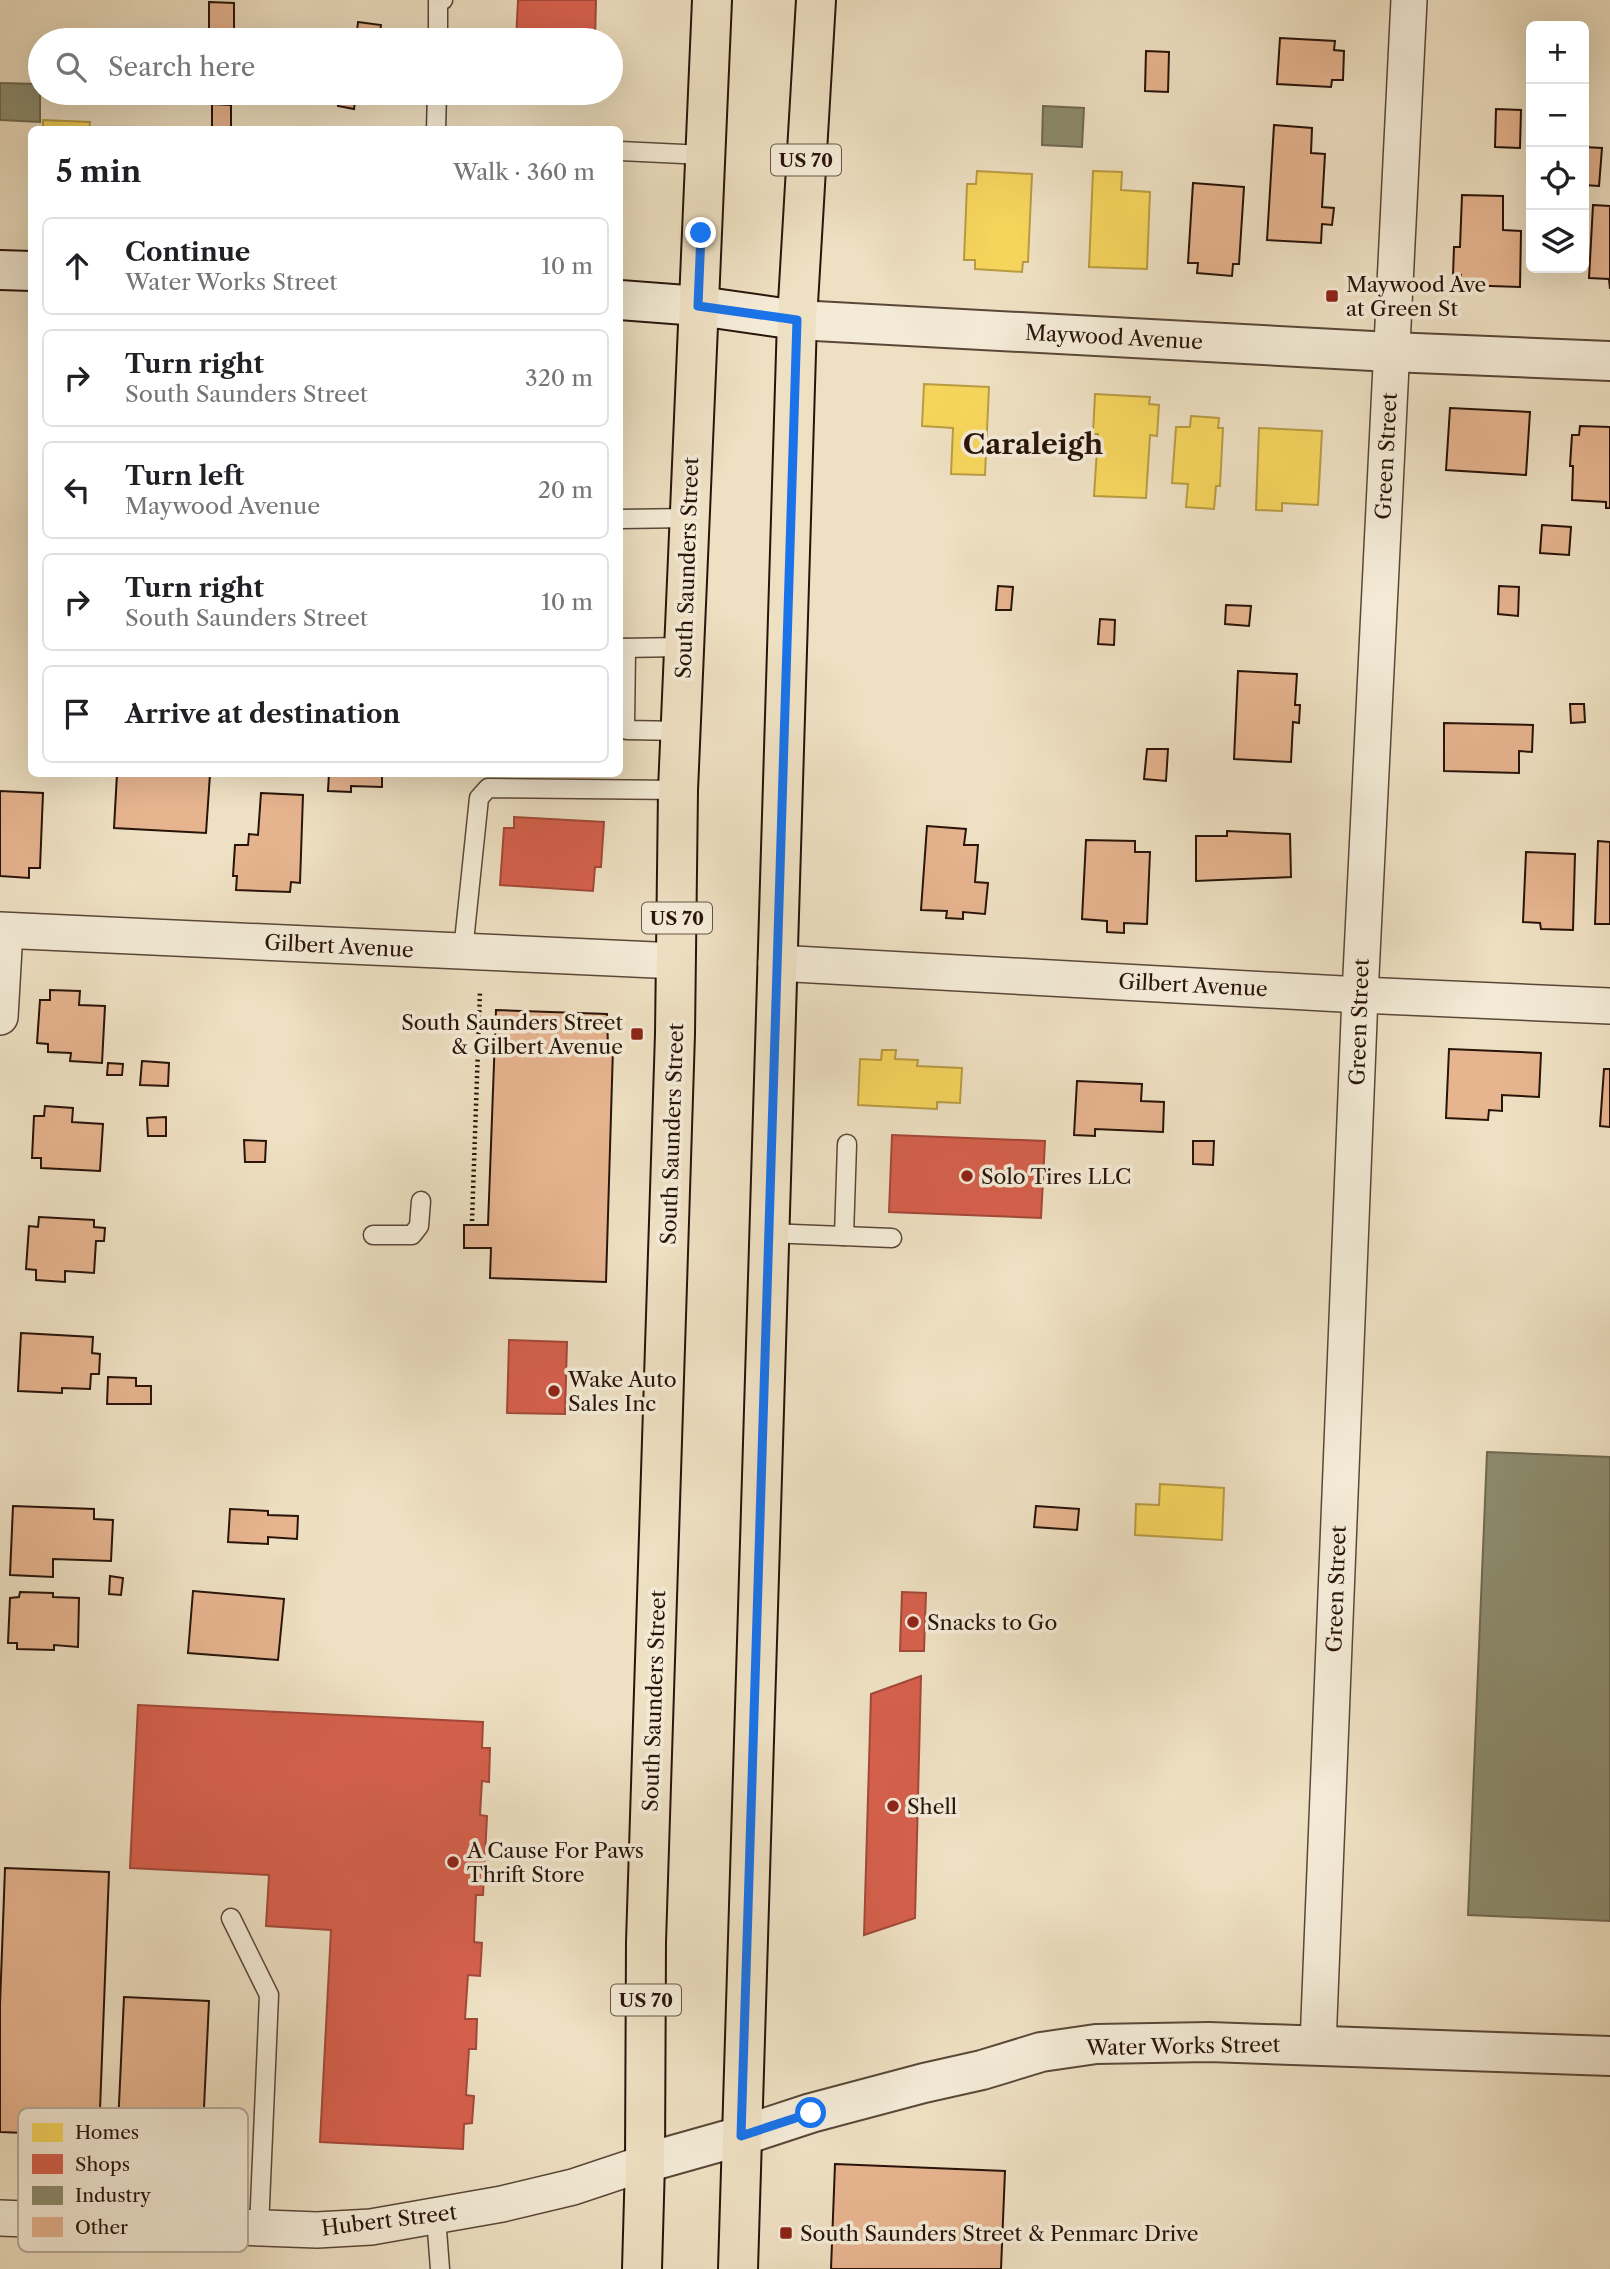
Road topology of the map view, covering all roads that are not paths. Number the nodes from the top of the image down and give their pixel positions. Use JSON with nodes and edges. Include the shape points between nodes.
{"nodes":[{"id":1,"x":443,"y":0,"type":"edge"},
{"id":2,"x":712,"y":0,"type":"edge"},
{"id":3,"x":816,"y":0,"type":"edge"},
{"id":4,"x":1409,"y":0,"type":"edge"},
{"id":5,"x":438,"y":28,"type":"edge"},
{"id":6,"x":437,"y":105,"type":"edge"},
{"id":7,"x":436,"y":126,"type":"edge"},
{"id":8,"x":623,"y":151,"type":"edge"},
{"id":9,"x":704,"y":155,"type":"junction"},
{"id":10,"x":0,"y":270,"type":"edge"},
{"id":11,"x":28,"y":271,"type":"edge"},
{"id":12,"x":623,"y":300,"type":"edge"},
{"id":13,"x":698,"y":306,"type":"junction"},
{"id":14,"x":797,"y":320,"type":"junction"},
{"id":15,"x":1391,"y":352,"type":"junction"},
{"id":16,"x":1610,"y":361,"type":"edge"},
{"id":17,"x":689,"y":518,"type":"junction"},
{"id":18,"x":623,"y":519,"type":"edge"},
{"id":19,"x":623,"y":648,"type":"edge"},
{"id":20,"x":683,"y":648,"type":"junction"},
{"id":21,"x":680,"y":731,"type":"junction"},
{"id":22,"x":678,"y":790,"type":"junction"},
{"id":23,"x":3,"y":930,"type":"edge"},
{"id":24,"x":463,"y":951,"type":"junction"},
{"id":25,"x":677,"y":961,"type":"junction"},
{"id":26,"x":776,"y":963,"type":"junction"},
{"id":27,"x":1360,"y":995,"type":"junction"},
{"id":28,"x":1610,"y":1006,"type":"edge"},
{"id":29,"x":0,"y":1017,"type":"edge"},
{"id":30,"x":847,"y":1144,"type":"dead end"},
{"id":31,"x":421,"y":1202,"type":"dead end"},
{"id":32,"x":768,"y":1233,"type":"junction"},
{"id":33,"x":373,"y":1235,"type":"dead end"},
{"id":34,"x":844,"y":1236,"type":"junction"},
{"id":35,"x":892,"y":1238,"type":"dead end"},
{"id":36,"x":231,"y":1918,"type":"dead end"},
{"id":37,"x":1318,"y":2045,"type":"junction"},
{"id":38,"x":1610,"y":2056,"type":"edge"},
{"id":39,"x":741,"y":2136,"type":"junction"},
{"id":40,"x":645,"y":2163,"type":"junction"},
{"id":41,"x":436,"y":2217,"type":"junction"},
{"id":42,"x":0,"y":2218,"type":"edge"},
{"id":43,"x":18,"y":2219,"type":"edge"},
{"id":44,"x":248,"y":2228,"type":"edge"},
{"id":45,"x":260,"y":2228,"type":"junction"},
{"id":46,"x":440,"y":2269,"type":"edge"},
{"id":47,"x":642,"y":2269,"type":"edge"},
{"id":48,"x":738,"y":2269,"type":"edge"}],
"edges":[{"from":1,"to":5,"type":"lane","via":[[438,2]]},
{"from":2,"to":9,"type":"main road","name":"South Saunders Street","number":"US 70"},
{"from":3,"to":14,"type":"main road","number":"US 70"},
{"from":4,"to":15,"type":"street","name":"Green Street"},
{"from":6,"to":7,"type":"lane"},
{"from":8,"to":9,"type":"lane"},
{"from":9,"to":13,"type":"main road","name":"South Saunders Street","number":"US 70"},
{"from":10,"to":11,"type":"street"},
{"from":12,"to":13,"type":"street","name":"Maywood Avenue"},
{"from":13,"to":14,"type":"street","name":"Maywood Avenue"},
{"from":13,"to":17,"type":"main road","name":"South Saunders Street","number":"US 70"},
{"from":14,"to":15,"type":"street","name":"Maywood Avenue"},
{"from":14,"to":26,"type":"main road","number":"US 70"},
{"from":15,"to":16,"type":"street","name":"Maywood Avenue"},
{"from":15,"to":27,"type":"street","name":"Green Street"},
{"from":17,"to":18,"type":"lane"},
{"from":17,"to":20,"type":"main road","name":"South Saunders Street","number":"US 70"},
{"from":19,"to":20,"type":"lane"},
{"from":19,"to":21,"type":"lane","via":[[627,730]]},
{"from":20,"to":21,"type":"main road","name":"South Saunders Street","number":"US 70"},
{"from":21,"to":22,"type":"main road","name":"South Saunders Street","number":"US 70"},
{"from":22,"to":24,"type":"lane","via":[[488,788],[479,798]]},
{"from":22,"to":25,"type":"main road","name":"South Saunders Street","number":"US 70"},
{"from":23,"to":24,"type":"street","name":"Gilbert Avenue"},
{"from":23,"to":29,"type":"street"},
{"from":24,"to":25,"type":"street","name":"Gilbert Avenue"},
{"from":25,"to":40,"type":"main road","name":"South Saunders Street","number":"US 70","via":[[646,1942]]},
{"from":26,"to":27,"type":"street","name":"Gilbert Avenue"},
{"from":26,"to":32,"type":"main road","number":"US 70"},
{"from":27,"to":28,"type":"street","name":"Gilbert Avenue"},
{"from":27,"to":37,"type":"street","name":"Green Street"},
{"from":30,"to":34,"type":"lane"},
{"from":31,"to":33,"type":"lane","via":[[419,1226],[412,1235]]},
{"from":32,"to":34,"type":"lane"},
{"from":32,"to":39,"type":"main road","number":"US 70"},
{"from":34,"to":35,"type":"lane"},
{"from":36,"to":45,"type":"lane","via":[[269,1995]]},
{"from":37,"to":38,"type":"street","name":"Water Works Street"},
{"from":37,"to":39,"type":"street","name":"Water Works Street","via":[[1149,2042],[1041,2052]]},
{"from":39,"to":40,"type":"street","name":"Water Works Street"},
{"from":39,"to":48,"type":"main road","number":"US 70"},
{"from":40,"to":41,"type":"street","name":"Hubert Street","via":[[573,2187]]},
{"from":40,"to":47,"type":"main road","name":"South Saunders Street","number":"US 70"},
{"from":41,"to":45,"type":"street","name":"Hubert Street","via":[[371,2227]]},
{"from":41,"to":46,"type":"lane"},
{"from":42,"to":43,"type":"street","name":"Hubert Street"},
{"from":44,"to":45,"type":"street","name":"Hubert Street"}]}
